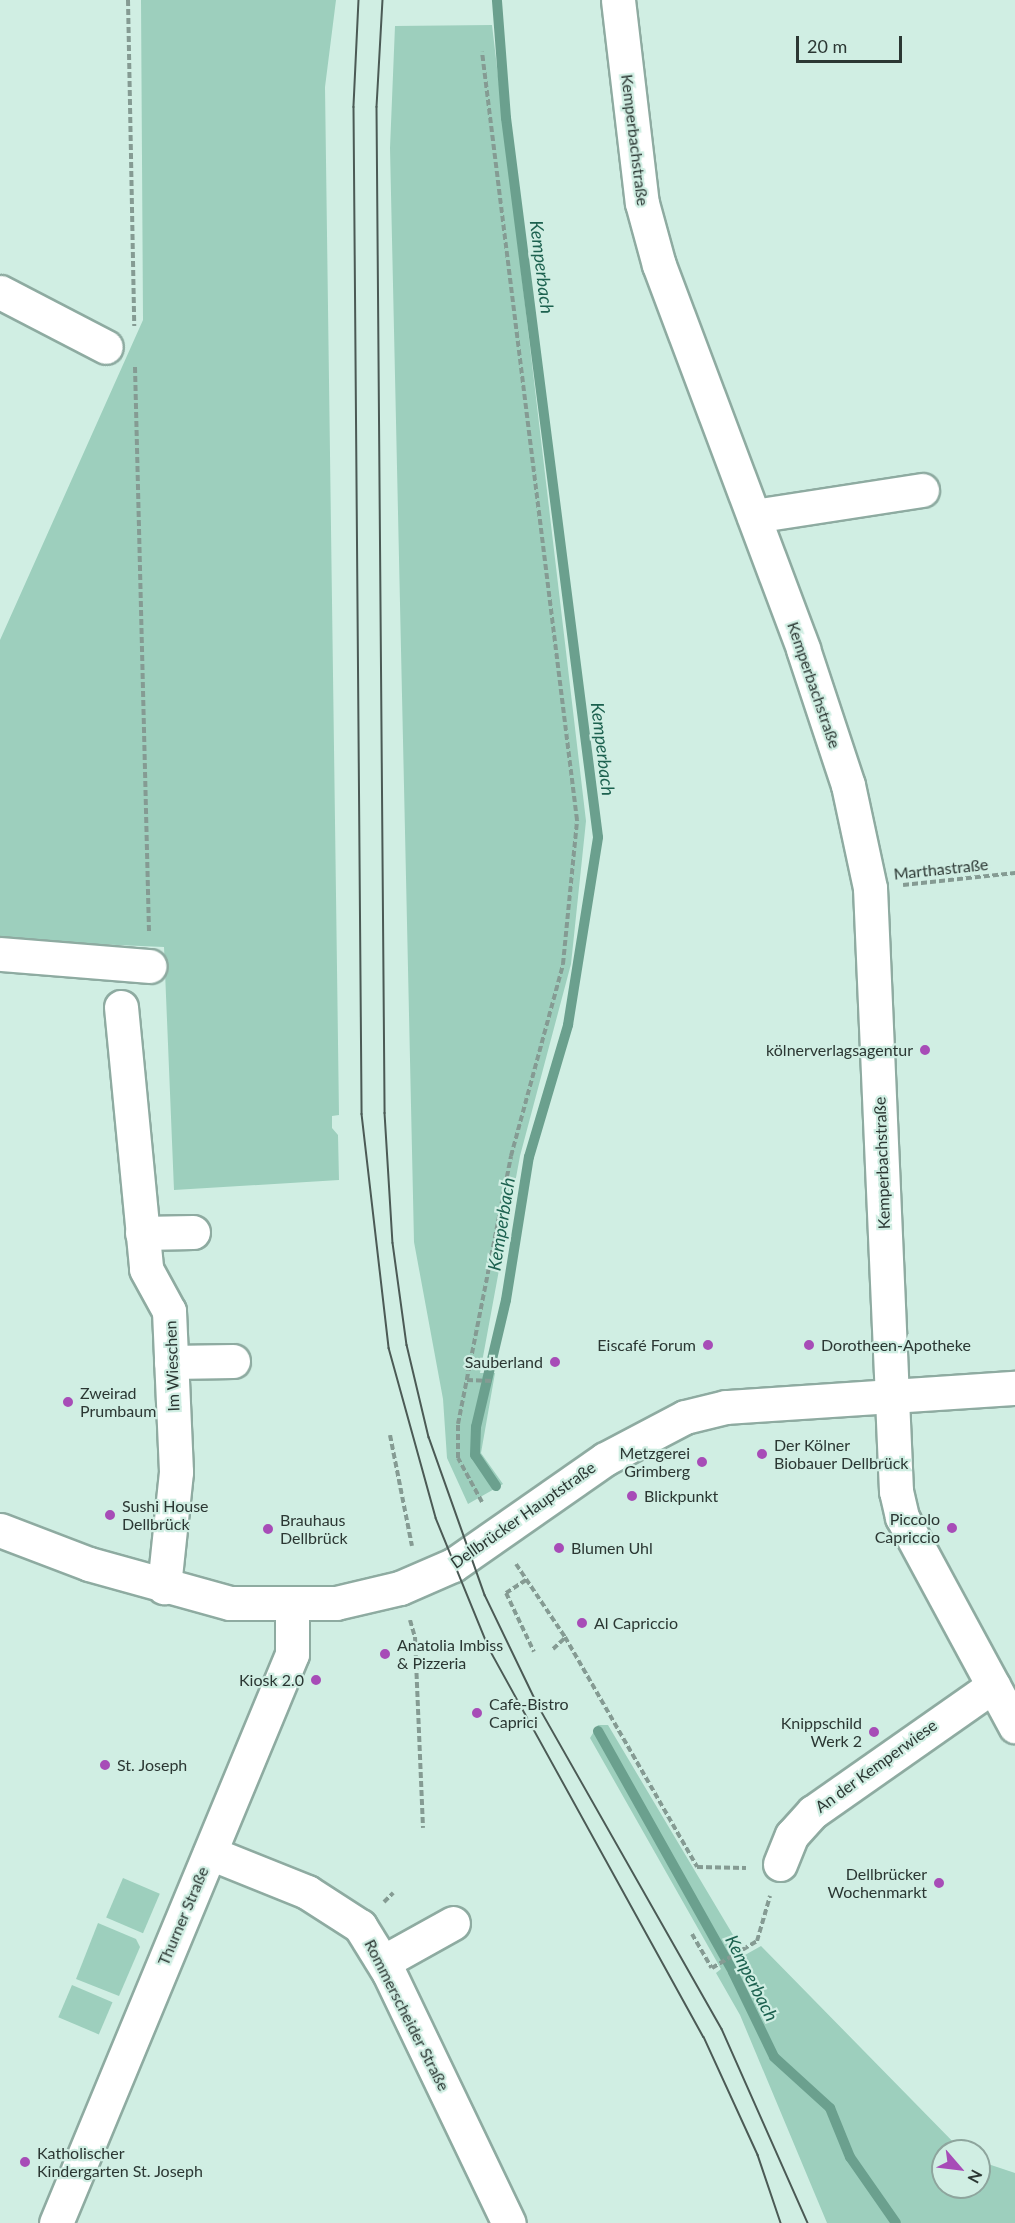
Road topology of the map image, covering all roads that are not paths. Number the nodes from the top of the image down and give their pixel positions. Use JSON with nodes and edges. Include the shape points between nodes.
{"nodes":[{"id":1,"x":618,"y":0,"type":"edge"},
{"id":2,"x":0,"y":292,"type":"edge"},
{"id":3,"x":125,"y":346,"type":"road end"},
{"id":4,"x":922,"y":490,"type":"dead end"},
{"id":5,"x":754,"y":516,"type":"junction"},
{"id":6,"x":0,"y":954,"type":"edge"},
{"id":7,"x":150,"y":966,"type":"road end"},
{"id":8,"x":121,"y":1007,"type":"dead end"},
{"id":9,"x":194,"y":1232,"type":"dead end"},
{"id":10,"x":142,"y":1233,"type":"junction"},
{"id":11,"x":233,"y":1361,"type":"dead end"},
{"id":12,"x":171,"y":1362,"type":"junction"},
{"id":13,"x":1015,"y":1388,"type":"edge"},
{"id":14,"x":891,"y":1394,"type":"junction"},
{"id":15,"x":0,"y":1530,"type":"edge"},
{"id":16,"x":164,"y":1587,"type":"junction"},
{"id":17,"x":292,"y":1606,"type":"junction"},
{"id":18,"x":1006,"y":1703,"type":"edge"},
{"id":19,"x":210,"y":1853,"type":"junction"},
{"id":20,"x":780,"y":1864,"type":"road end"},
{"id":21,"x":453,"y":1923,"type":"dead end"},
{"id":22,"x":383,"y":1962,"type":"junction"},
{"id":23,"x":56,"y":2223,"type":"edge"},
{"id":24,"x":509,"y":2223,"type":"edge"}],
"edges":[{"from":1,"to":5,"type":"street","name":"Kemperbachstraße","via":[[642,203],[659,265]]},
{"from":2,"to":3,"type":"street"},
{"from":4,"to":5,"type":"street"},
{"from":5,"to":14,"type":"street","name":"Kemperbachstraße","via":[[848,785],[870,888]]},
{"from":6,"to":7,"type":"street"},
{"from":8,"to":10,"type":"street","name":"Im Wieschen"},
{"from":9,"to":10,"type":"street"},
{"from":10,"to":12,"type":"street","name":"Im Wieschen","via":[[146,1269],[169,1311]]},
{"from":11,"to":12,"type":"street"},
{"from":12,"to":16,"type":"street","name":"Im Wieschen","via":[[176,1472]]},
{"from":13,"to":14,"type":"street","name":"Dellbrücker Hauptstraße"},
{"from":14,"to":17,"type":"street","name":"Dellbrücker Hauptstraße","via":[[726,1407],[685,1417],[605,1459],[500,1535],[427,1579],[400,1588]]},
{"from":14,"to":18,"type":"street","name":"An der Kemperwiese","via":[[896,1491],[902,1516]]},
{"from":15,"to":16,"type":"street","name":"Dellbrücker Hauptstraße"},
{"from":16,"to":17,"type":"street","name":"Dellbrücker Hauptstraße","via":[[230,1603]]},
{"from":17,"to":19,"type":"street","name":"Thurner Straße","via":[[292,1654]]},
{"from":18,"to":20,"type":"street","name":"An der Kemperwiese","via":[[813,1812],[792,1835]]},
{"from":19,"to":22,"type":"street","name":"Rommerscheider Straße","via":[[340,1910],[360,1926]]},
{"from":19,"to":23,"type":"street","name":"Thurner Straße"},
{"from":21,"to":22,"type":"street"},
{"from":22,"to":24,"type":"street","name":"Rommerscheider Straße"}]}
